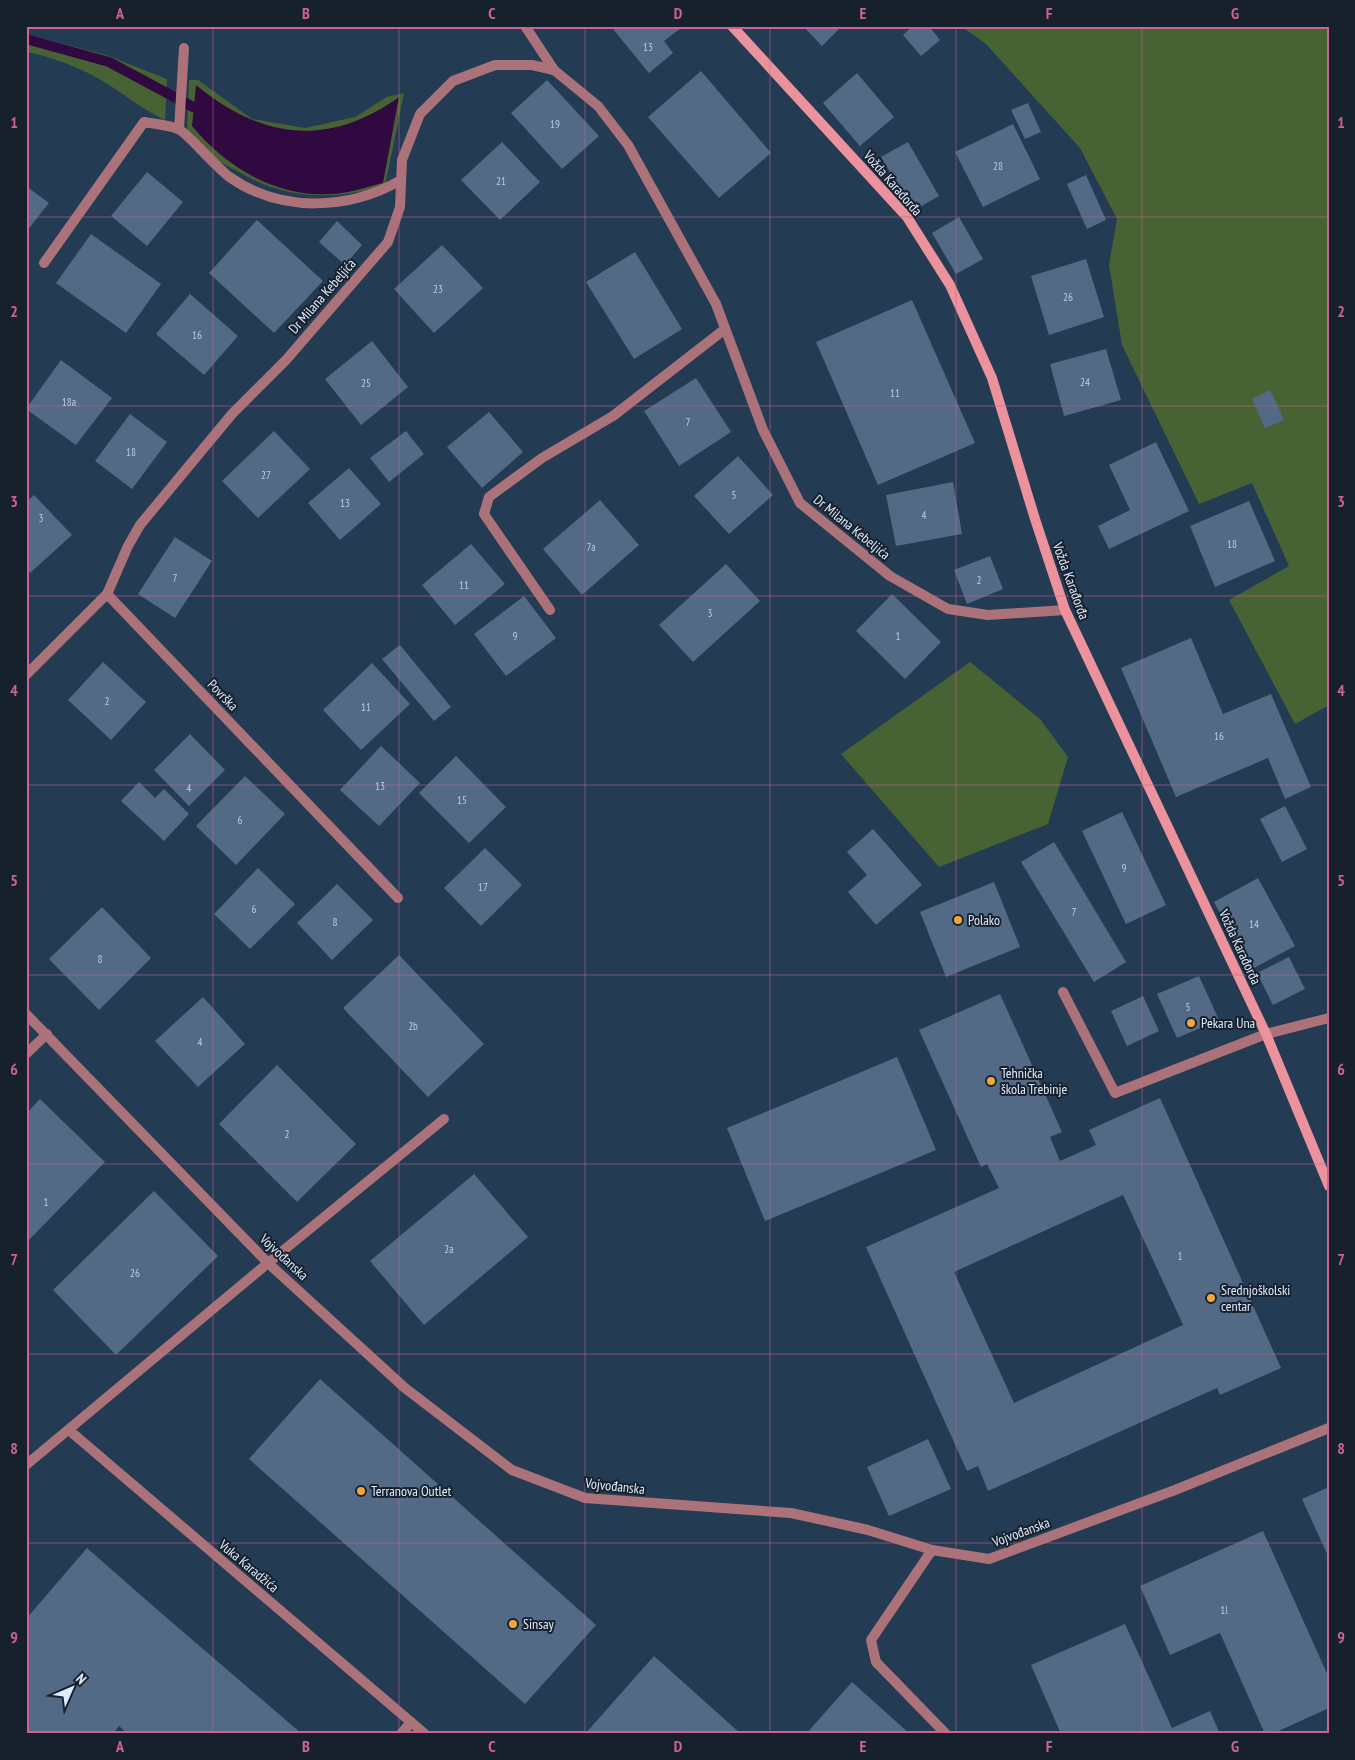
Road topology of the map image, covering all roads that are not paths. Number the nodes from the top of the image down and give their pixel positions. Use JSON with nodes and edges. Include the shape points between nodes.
{"nodes":[{"id":1,"x":525,"y":26,"type":"edge"},
{"id":2,"x":732,"y":26,"type":"edge"},
{"id":3,"x":184,"y":48,"type":"dead end"},
{"id":4,"x":554,"y":70,"type":"junction"},
{"id":5,"x":180,"y":127,"type":"junction"},
{"id":6,"x":401,"y":180,"type":"junction"},
{"id":7,"x":44,"y":263,"type":"dead end"},
{"id":8,"x":726,"y":328,"type":"junction"},
{"id":9,"x":107,"y":594,"type":"junction"},
{"id":10,"x":550,"y":610,"type":"dead end"},
{"id":11,"x":1065,"y":610,"type":"junction"},
{"id":12,"x":26,"y":675,"type":"edge"},
{"id":13,"x":398,"y":898,"type":"dead end"},
{"id":14,"x":1062,"y":992,"type":"dead end"},
{"id":15,"x":26,"y":1014,"type":"edge"},
{"id":16,"x":1329,"y":1018,"type":"edge"},
{"id":17,"x":47,"y":1034,"type":"junction"},
{"id":18,"x":1266,"y":1034,"type":"junction"},
{"id":19,"x":26,"y":1054,"type":"edge"},
{"id":20,"x":444,"y":1119,"type":"dead end"},
{"id":21,"x":1329,"y":1186,"type":"edge"},
{"id":22,"x":268,"y":1263,"type":"junction"},
{"id":23,"x":1329,"y":1428,"type":"edge"},
{"id":24,"x":70,"y":1431,"type":"junction"},
{"id":25,"x":26,"y":1465,"type":"edge"},
{"id":26,"x":932,"y":1550,"type":"junction"},
{"id":27,"x":411,"y":1722,"type":"junction"},
{"id":28,"x":401,"y":1734,"type":"edge"},
{"id":29,"x":425,"y":1734,"type":"edge"},
{"id":30,"x":946,"y":1734,"type":"edge"}],
"edges":[{"from":1,"to":4,"type":"street","name":"Dr Milana Kebeljića"},
{"from":2,"to":11,"type":"street","name":"Vožda Karađorđa","via":[[906,217],[950,285],[992,378]]},
{"from":3,"to":5,"type":"street"},
{"from":4,"to":6,"type":"street","name":"Dr Milana Kebeljića","via":[[532,65],[495,65],[453,81],[420,114],[402,160]]},
{"from":4,"to":8,"type":"street","name":"Dr Milana Kebeljića","via":[[598,106],[628,145],[716,304]]},
{"from":5,"to":6,"type":"street","via":[[212,164],[231,178],[264,196],[284,201],[320,205],[379,192]]},
{"from":5,"to":7,"type":"street","via":[[144,122]]},
{"from":6,"to":9,"type":"street","name":"Dr Milana Kebeljića","via":[[400,207],[388,242],[286,360],[232,414],[140,525]]},
{"from":8,"to":10,"type":"street","via":[[612,416],[542,458],[489,497],[484,514]]},
{"from":8,"to":11,"type":"street","name":"Dr Milana Kebeljića","via":[[763,430],[800,503],[890,576],[948,610],[988,616]]},
{"from":9,"to":12,"type":"street"},
{"from":9,"to":13,"type":"street","name":"Površka"},
{"from":11,"to":18,"type":"street","name":"Vožda Karađorđa"},
{"from":14,"to":18,"type":"street","via":[[1115,1093]]},
{"from":15,"to":17,"type":"street","name":"Vojvođanska"},
{"from":16,"to":18,"type":"street"},
{"from":17,"to":19,"type":"street"},
{"from":17,"to":22,"type":"street","name":"Vojvođanska"},
{"from":18,"to":21,"type":"street","name":"Vožda Karađorđa"},
{"from":20,"to":22,"type":"street"},
{"from":22,"to":24,"type":"street"},
{"from":22,"to":26,"type":"street","name":"Vojvođanska","via":[[405,1388],[512,1470],[585,1498],[791,1513],[868,1530]]},
{"from":23,"to":26,"type":"street","name":"Vojvođanska","via":[[1176,1490],[989,1559]]},
{"from":24,"to":25,"type":"street"},
{"from":24,"to":27,"type":"street","name":"Vuka Karadžića"},
{"from":26,"to":30,"type":"street","via":[[870,1640],[876,1662]]},
{"from":27,"to":28,"type":"street"},
{"from":27,"to":29,"type":"street","name":"Vuka Karadžića"}]}
